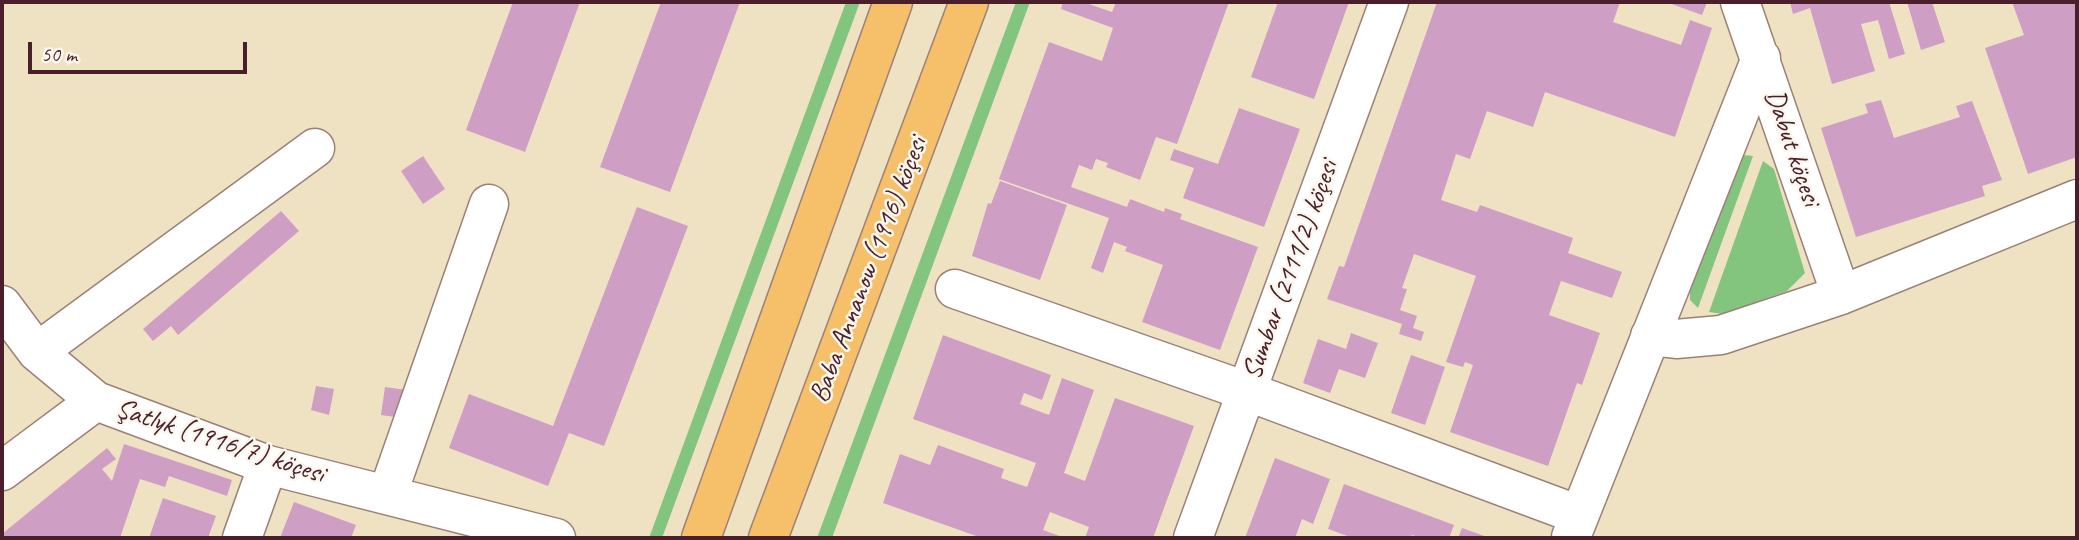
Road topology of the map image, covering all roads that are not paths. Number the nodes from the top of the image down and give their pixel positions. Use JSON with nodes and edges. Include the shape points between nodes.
{"nodes":[{"id":1,"x":893,"y":2,"type":"edge"},
{"id":2,"x":969,"y":2,"type":"edge"},
{"id":3,"x":1389,"y":2,"type":"edge"},
{"id":4,"x":1740,"y":2,"type":"edge"},
{"id":5,"x":1761,"y":58,"type":"junction"},
{"id":6,"x":315,"y":148,"type":"dead end"},
{"id":7,"x":2077,"y":199,"type":"edge"},
{"id":8,"x":489,"y":204,"type":"dead end"},
{"id":9,"x":955,"y":289,"type":"dead end"},
{"id":10,"x":1841,"y":295,"type":"junction"},
{"id":11,"x":2,"y":305,"type":"edge"},
{"id":12,"x":1650,"y":336,"type":"junction"},
{"id":13,"x":37,"y":352,"type":"junction"},
{"id":14,"x":1246,"y":391,"type":"junction"},
{"id":15,"x":96,"y":401,"type":"junction"},
{"id":16,"x":268,"y":465,"type":"junction"},
{"id":17,"x":2,"y":471,"type":"edge"},
{"id":18,"x":388,"y":493,"type":"junction"},
{"id":19,"x":1575,"y":526,"type":"edge"},
{"id":20,"x":242,"y":538,"type":"edge"},
{"id":21,"x":556,"y":538,"type":"edge"},
{"id":22,"x":701,"y":538,"type":"edge"},
{"id":23,"x":768,"y":538,"type":"edge"},
{"id":24,"x":1193,"y":538,"type":"edge"}],
"edges":[{"from":1,"to":22,"type":"main road"},
{"from":2,"to":23,"type":"main road","name":"Baba Annanow (1916) köçesi"},
{"from":3,"to":14,"type":"street","name":"Sumbar (2111/2) köçesi"},
{"from":4,"to":5,"type":"street","name":"Dabut köçesi"},
{"from":5,"to":10,"type":"street","name":"Dabut köçesi"},
{"from":5,"to":12,"type":"street"},
{"from":6,"to":13,"type":"street"},
{"from":7,"to":10,"type":"street"},
{"from":8,"to":18,"type":"street"},
{"from":9,"to":14,"type":"street"},
{"from":10,"to":12,"type":"street","via":[[1721,335],[1676,340]]},
{"from":11,"to":13,"type":"street","name":"Şatlyk (1916/7) köçesi"},
{"from":12,"to":19,"type":"street"},
{"from":13,"to":15,"type":"street","name":"Şatlyk (1916/7) köçesi"},
{"from":14,"to":19,"type":"street"},
{"from":14,"to":24,"type":"street","name":"Sumbar (2111/2) köçesi"},
{"from":15,"to":16,"type":"street","name":"Şatlyk (1916/7) köçesi"},
{"from":15,"to":17,"type":"street"},
{"from":16,"to":18,"type":"street","name":"Şatlyk (1916/7) köçesi"},
{"from":16,"to":20,"type":"street"},
{"from":18,"to":21,"type":"street","name":"Şatlyk (1916/7) köçesi"}]}
